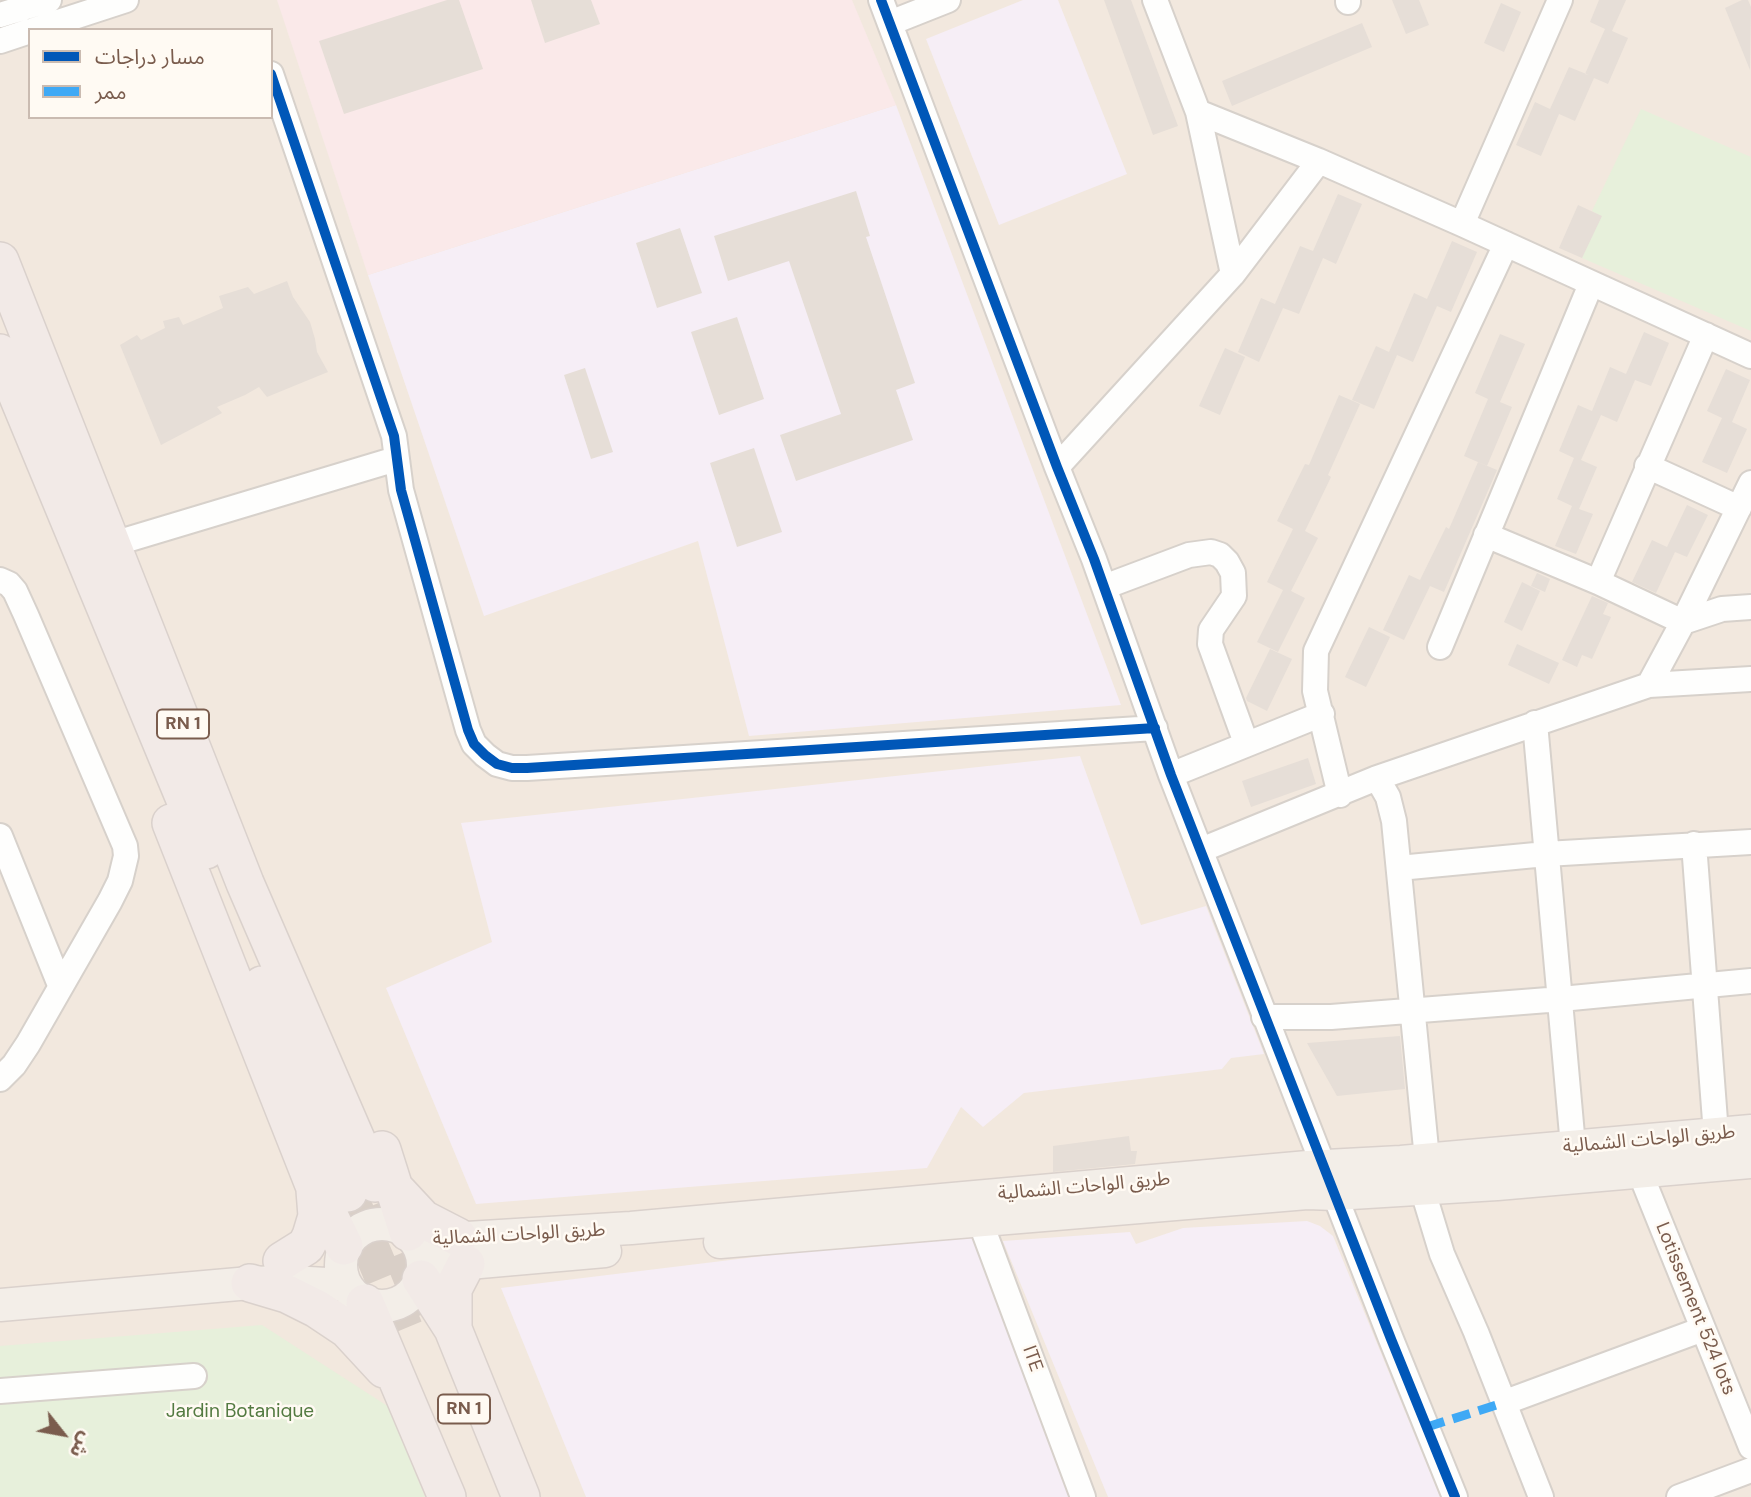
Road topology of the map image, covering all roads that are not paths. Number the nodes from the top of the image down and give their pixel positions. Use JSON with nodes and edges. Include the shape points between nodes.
{"nodes":[{"id":1,"x":49,"y":0,"type":"edge"},
{"id":2,"x":126,"y":0,"type":"edge"},
{"id":3,"x":881,"y":0,"type":"edge"},
{"id":4,"x":948,"y":0,"type":"edge"},
{"id":5,"x":1154,"y":0,"type":"edge"},
{"id":6,"x":1560,"y":0,"type":"edge"},
{"id":7,"x":0,"y":15,"type":"edge"},
{"id":8,"x":890,"y":23,"type":"junction"},
{"id":9,"x":38,"y":28,"type":"edge"},
{"id":10,"x":28,"y":31,"type":"edge"},
{"id":11,"x":0,"y":41,"type":"edge"},
{"id":12,"x":273,"y":80,"type":"edge"},
{"id":13,"x":1198,"y":112,"type":"junction"},
{"id":14,"x":1319,"y":161,"type":"junction"},
{"id":15,"x":1462,"y":224,"type":"junction"},
{"id":16,"x":1506,"y":244,"type":"junction"},
{"id":17,"x":0,"y":261,"type":"edge"},
{"id":18,"x":1233,"y":274,"type":"junction"},
{"id":19,"x":1591,"y":284,"type":"junction"},
{"id":20,"x":1706,"y":335,"type":"junction"},
{"id":21,"x":0,"y":353,"type":"edge"},
{"id":22,"x":1751,"y":356,"type":"edge"},
{"id":23,"x":396,"y":459,"type":"junction"},
{"id":24,"x":1647,"y":466,"type":"junction"},
{"id":25,"x":1057,"y":467,"type":"junction"},
{"id":26,"x":1751,"y":482,"type":"edge"},
{"id":27,"x":1739,"y":508,"type":"junction"},
{"id":28,"x":1486,"y":535,"type":"junction"},
{"id":29,"x":1751,"y":535,"type":"edge"},
{"id":30,"x":1726,"y":537,"type":"junction"},
{"id":31,"x":113,"y":544,"type":"junction"},
{"id":32,"x":0,"y":580,"type":"edge"},
{"id":33,"x":1598,"y":582,"type":"junction"},
{"id":34,"x":1104,"y":587,"type":"junction"},
{"id":35,"x":1751,"y":607,"type":"edge"},
{"id":36,"x":1683,"y":622,"type":"junction"},
{"id":37,"x":1440,"y":647,"type":"dead end"},
{"id":38,"x":1751,"y":679,"type":"edge"},
{"id":39,"x":1649,"y":685,"type":"junction"},
{"id":40,"x":1322,"y":714,"type":"junction"},
{"id":41,"x":1535,"y":723,"type":"junction"},
{"id":42,"x":1155,"y":728,"type":"junction"},
{"id":43,"x":1246,"y":743,"type":"junction"},
{"id":44,"x":1171,"y":775,"type":"junction"},
{"id":45,"x":1377,"y":778,"type":"junction"},
{"id":46,"x":1340,"y":795,"type":"junction"},
{"id":47,"x":0,"y":836,"type":"edge"},
{"id":48,"x":1751,"y":842,"type":"edge"},
{"id":49,"x":1694,"y":844,"type":"junction"},
{"id":50,"x":1201,"y":850,"type":"junction"},
{"id":51,"x":1546,"y":854,"type":"junction"},
{"id":52,"x":1399,"y":867,"type":"junction"},
{"id":53,"x":1751,"y":981,"type":"edge"},
{"id":54,"x":60,"y":985,"type":"junction"},
{"id":55,"x":1704,"y":985,"type":"junction"},
{"id":56,"x":1561,"y":999,"type":"junction"},
{"id":57,"x":1414,"y":1011,"type":"junction"},
{"id":58,"x":1264,"y":1017,"type":"junction"},
{"id":59,"x":0,"y":1079,"type":"edge"},
{"id":60,"x":1751,"y":1131,"type":"edge"},
{"id":61,"x":1716,"y":1134,"type":"junction"},
{"id":62,"x":1573,"y":1146,"type":"junction"},
{"id":63,"x":1751,"y":1162,"type":"edge"},
{"id":64,"x":1639,"y":1170,"type":"junction"},
{"id":65,"x":1424,"y":1174,"type":"junction"},
{"id":66,"x":1330,"y":1180,"type":"junction"},
{"id":67,"x":357,"y":1187,"type":"junction"},
{"id":68,"x":980,"y":1221,"type":"junction"},
{"id":69,"x":343,"y":1249,"type":"junction"},
{"id":70,"x":462,"y":1251,"type":"junction"},
{"id":71,"x":417,"y":1255,"type":"junction"},
{"id":72,"x":282,"y":1261,"type":"junction"},
{"id":73,"x":250,"y":1283,"type":"junction"},
{"id":74,"x":0,"y":1290,"type":"edge"},
{"id":75,"x":355,"y":1294,"type":"junction"},
{"id":76,"x":0,"y":1305,"type":"edge"},
{"id":77,"x":429,"y":1327,"type":"junction"},
{"id":78,"x":1703,"y":1329,"type":"junction"},
{"id":79,"x":194,"y":1377,"type":"dead end"},
{"id":80,"x":0,"y":1391,"type":"edge"},
{"id":81,"x":405,"y":1397,"type":"junction"},
{"id":82,"x":1503,"y":1403,"type":"junction"},
{"id":83,"x":1751,"y":1447,"type":"edge"},
{"id":84,"x":1751,"y":1470,"type":"edge"},
{"id":85,"x":447,"y":1497,"type":"edge"},
{"id":86,"x":471,"y":1497,"type":"edge"},
{"id":87,"x":499,"y":1497,"type":"edge"},
{"id":88,"x":521,"y":1497,"type":"edge"},
{"id":89,"x":1083,"y":1497,"type":"edge"},
{"id":90,"x":1455,"y":1497,"type":"edge"},
{"id":91,"x":1541,"y":1497,"type":"edge"},
{"id":92,"x":1679,"y":1497,"type":"edge"}],
"edges":[{"from":1,"to":7,"type":"street"},
{"from":2,"to":9,"type":"street"},
{"from":3,"to":8,"type":"street"},
{"from":4,"to":8,"type":"street"},
{"from":5,"to":13,"type":"street"},
{"from":6,"to":15,"type":"street"},
{"from":8,"to":25,"type":"street"},
{"from":10,"to":11,"type":"street"},
{"from":12,"to":23,"type":"street","via":[[394,436]]},
{"from":13,"to":14,"type":"street"},
{"from":13,"to":18,"type":"street"},
{"from":14,"to":15,"type":"street"},
{"from":14,"to":18,"type":"street"},
{"from":15,"to":16,"type":"street"},
{"from":16,"to":19,"type":"street"},
{"from":16,"to":40,"type":"street","via":[[1316,652],[1315,691]]},
{"from":17,"to":31,"type":"highway","number":"RN 1"},
{"from":18,"to":25,"type":"street"},
{"from":19,"to":20,"type":"street"},
{"from":19,"to":28,"type":"street"},
{"from":20,"to":22,"type":"street"},
{"from":20,"to":24,"type":"street"},
{"from":21,"to":67,"type":"highway","number":"RN 1","via":[[126,658]]},
{"from":23,"to":31,"type":"street"},
{"from":23,"to":42,"type":"street","via":[[468,730],[474,744],[497,764],[512,768],[584,765]]},
{"from":24,"to":27,"type":"street"},
{"from":24,"to":33,"type":"street"},
{"from":25,"to":34,"type":"street"},
{"from":26,"to":27,"type":"street"},
{"from":27,"to":30,"type":"street"},
{"from":28,"to":33,"type":"street"},
{"from":28,"to":37,"type":"street"},
{"from":29,"to":30,"type":"street"},
{"from":30,"to":36,"type":"street"},
{"from":31,"to":67,"type":"highway","number":"RN 1"},
{"from":32,"to":54,"type":"street","via":[[15,591],[125,846],[120,881]]},
{"from":33,"to":36,"type":"street"},
{"from":34,"to":42,"type":"street"},
{"from":34,"to":43,"type":"street","via":[[1189,555],[1211,552],[1227,562],[1233,573],[1234,596],[1211,630],[1210,644]]},
{"from":35,"to":36,"type":"street","via":[[1722,609]]},
{"from":36,"to":39,"type":"street"},
{"from":38,"to":39,"type":"street"},
{"from":39,"to":41,"type":"street"},
{"from":40,"to":43,"type":"street"},
{"from":40,"to":46,"type":"street"},
{"from":41,"to":45,"type":"street"},
{"from":41,"to":51,"type":"street"},
{"from":42,"to":44,"type":"street"},
{"from":43,"to":44,"type":"street"},
{"from":44,"to":50,"type":"street"},
{"from":45,"to":46,"type":"street"},
{"from":45,"to":52,"type":"street","via":[[1391,806]]},
{"from":46,"to":50,"type":"street"},
{"from":47,"to":54,"type":"street"},
{"from":48,"to":49,"type":"street"},
{"from":49,"to":51,"type":"street"},
{"from":49,"to":55,"type":"street"},
{"from":50,"to":58,"type":"street"},
{"from":51,"to":52,"type":"street"},
{"from":51,"to":56,"type":"street"},
{"from":52,"to":57,"type":"street"},
{"from":53,"to":55,"type":"street"},
{"from":54,"to":59,"type":"street","via":[[28,1044]]},
{"from":55,"to":56,"type":"street"},
{"from":55,"to":61,"type":"street"},
{"from":56,"to":57,"type":"street"},
{"from":56,"to":62,"type":"street"},
{"from":57,"to":58,"type":"street"},
{"from":57,"to":65,"type":"street"},
{"from":58,"to":66,"type":"street"},
{"from":60,"to":61,"type":"main road","name":"طريق الواحات الشمالية"},
{"from":61,"to":62,"type":"main road","name":"طريق الواحات الشمالية"},
{"from":62,"to":65,"type":"main road","name":"طريق الواحات الشمالية"},
{"from":63,"to":64,"type":"main road","name":"طريق الواحات الشمالية"},
{"from":64,"to":65,"type":"main road","name":"طريق الواحات الشمالية","via":[[1497,1184]]},
{"from":64,"to":78,"type":"street","name":"Lotissement 524 lots"},
{"from":65,"to":66,"type":"main road","name":"طريق الواحات الشمالية"},
{"from":65,"to":82,"type":"street","via":[[1442,1254]]},
{"from":66,"to":68,"type":"main road","name":"طريق الواحات الشمالية","via":[[1307,1193]]},
{"from":66,"to":70,"type":"main road","name":"طريق الواحات الشمالية","via":[[631,1228]]},
{"from":66,"to":90,"type":"street"},
{"from":67,"to":69,"type":"highway"},
{"from":67,"to":70,"type":"highway","via":[[423,1219]]},
{"from":67,"to":71,"type":"highway"},
{"from":67,"to":72,"type":"highway","via":[[317,1216],[306,1246]]},
{"from":68,"to":70,"type":"main road","name":"طريق الواحات الشمالية"},
{"from":68,"to":89,"type":"street","name":"ITE"},
{"from":69,"to":71,"type":"main road","via":[[351,1236],[385,1223],[397,1226]]},
{"from":69,"to":72,"type":"main road"},
{"from":69,"to":75,"type":"main road","via":[[340,1269]]},
{"from":70,"to":71,"type":"main road","name":"طريق الواحات الشمالية"},
{"from":70,"to":77,"type":"highway","via":[[453,1289]]},
{"from":71,"to":75,"type":"main road","via":[[408,1297],[387,1306]]},
{"from":71,"to":77,"type":"highway"},
{"from":72,"to":74,"type":"main road"},
{"from":73,"to":75,"type":"main road","via":[[290,1282]]},
{"from":73,"to":76,"type":"main road"},
{"from":73,"to":81,"type":"highway","via":[[287,1294],[347,1329]]},
{"from":75,"to":81,"type":"highway"},
{"from":77,"to":86,"type":"highway","number":"RN 1"},
{"from":77,"to":87,"type":"highway","number":"RN 1"},
{"from":77,"to":88,"type":"highway"},
{"from":78,"to":82,"type":"street"},
{"from":78,"to":83,"type":"street","name":"Lotissement 524 lots"},
{"from":79,"to":80,"type":"street"},
{"from":81,"to":85,"type":"highway"},
{"from":82,"to":91,"type":"street"},
{"from":84,"to":92,"type":"street"}]}
